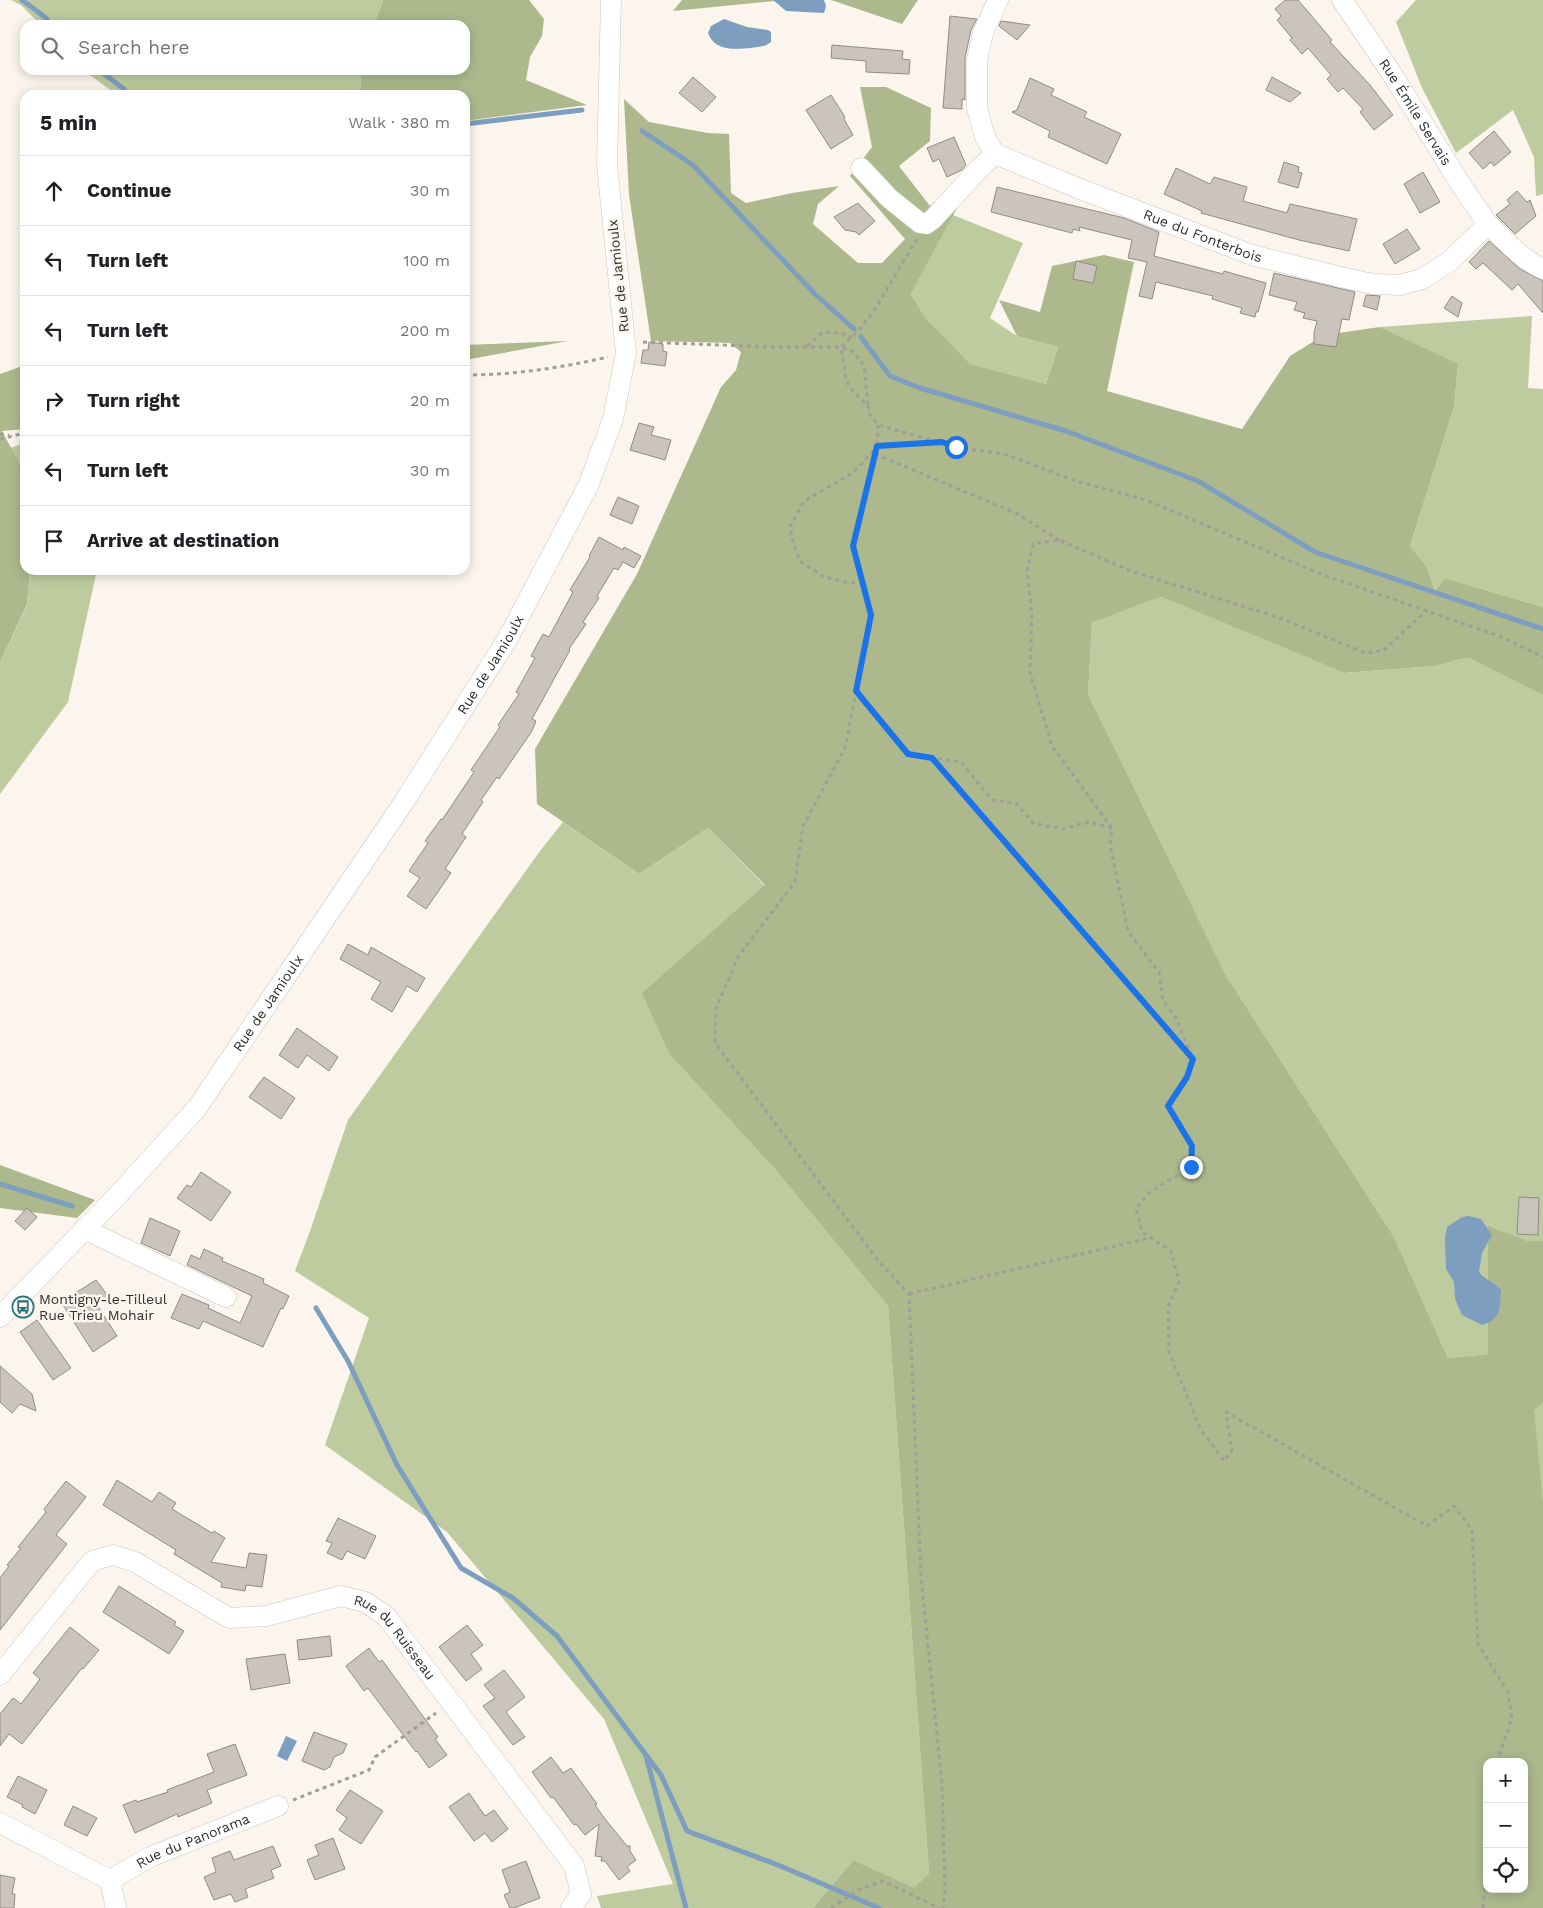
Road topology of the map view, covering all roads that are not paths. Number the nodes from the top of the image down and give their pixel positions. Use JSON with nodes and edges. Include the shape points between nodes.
{"nodes":[{"id":1,"x":611,"y":0,"type":"edge"},
{"id":2,"x":998,"y":0,"type":"edge"},
{"id":3,"x":1342,"y":0,"type":"edge"},
{"id":4,"x":995,"y":154,"type":"junction"},
{"id":5,"x":861,"y":168,"type":"dead end"},
{"id":6,"x":1488,"y":224,"type":"junction"},
{"id":7,"x":1543,"y":269,"type":"edge"},
{"id":8,"x":84,"y":1229,"type":"junction"},
{"id":9,"x":226,"y":1297,"type":"dead end"},
{"id":10,"x":0,"y":1318,"type":"edge"},
{"id":11,"x":0,"y":1675,"type":"edge"},
{"id":12,"x":278,"y":1806,"type":"road end"},
{"id":13,"x":0,"y":1823,"type":"edge"},
{"id":14,"x":110,"y":1880,"type":"junction"},
{"id":15,"x":116,"y":1908,"type":"edge"},
{"id":16,"x":571,"y":1908,"type":"edge"}],
"edges":[{"from":1,"to":8,"type":"street","name":"Rue de Jamioulx","via":[[607,166],[626,353],[613,419],[588,486],[508,638],[404,802],[197,1108]]},
{"from":2,"to":4,"type":"street","via":[[983,33],[977,60],[977,108],[985,138]]},
{"from":3,"to":6,"type":"street","name":"Rue Émile Servais"},
{"from":4,"to":5,"type":"street","via":[[926,224],[920,223],[888,198]]},
{"from":4,"to":6,"type":"street","name":"Rue du Fonterbois","via":[[1252,254],[1373,284],[1400,285],[1422,279],[1450,260]]},
{"from":6,"to":7,"type":"street","via":[[1517,251]]},
{"from":8,"to":9,"type":"street"},
{"from":8,"to":10,"type":"street","name":"Rue de Jamioulx"},
{"from":11,"to":16,"type":"street","name":"Rue du Ruisseau","via":[[92,1561],[113,1555],[135,1562],[228,1618],[266,1616],[341,1596],[365,1602],[386,1616],[574,1866],[581,1894]]},
{"from":12,"to":14,"type":"street","name":"Rue du Panorama","via":[[150,1857]]},
{"from":13,"to":14,"type":"street"},
{"from":14,"to":15,"type":"street"}]}
